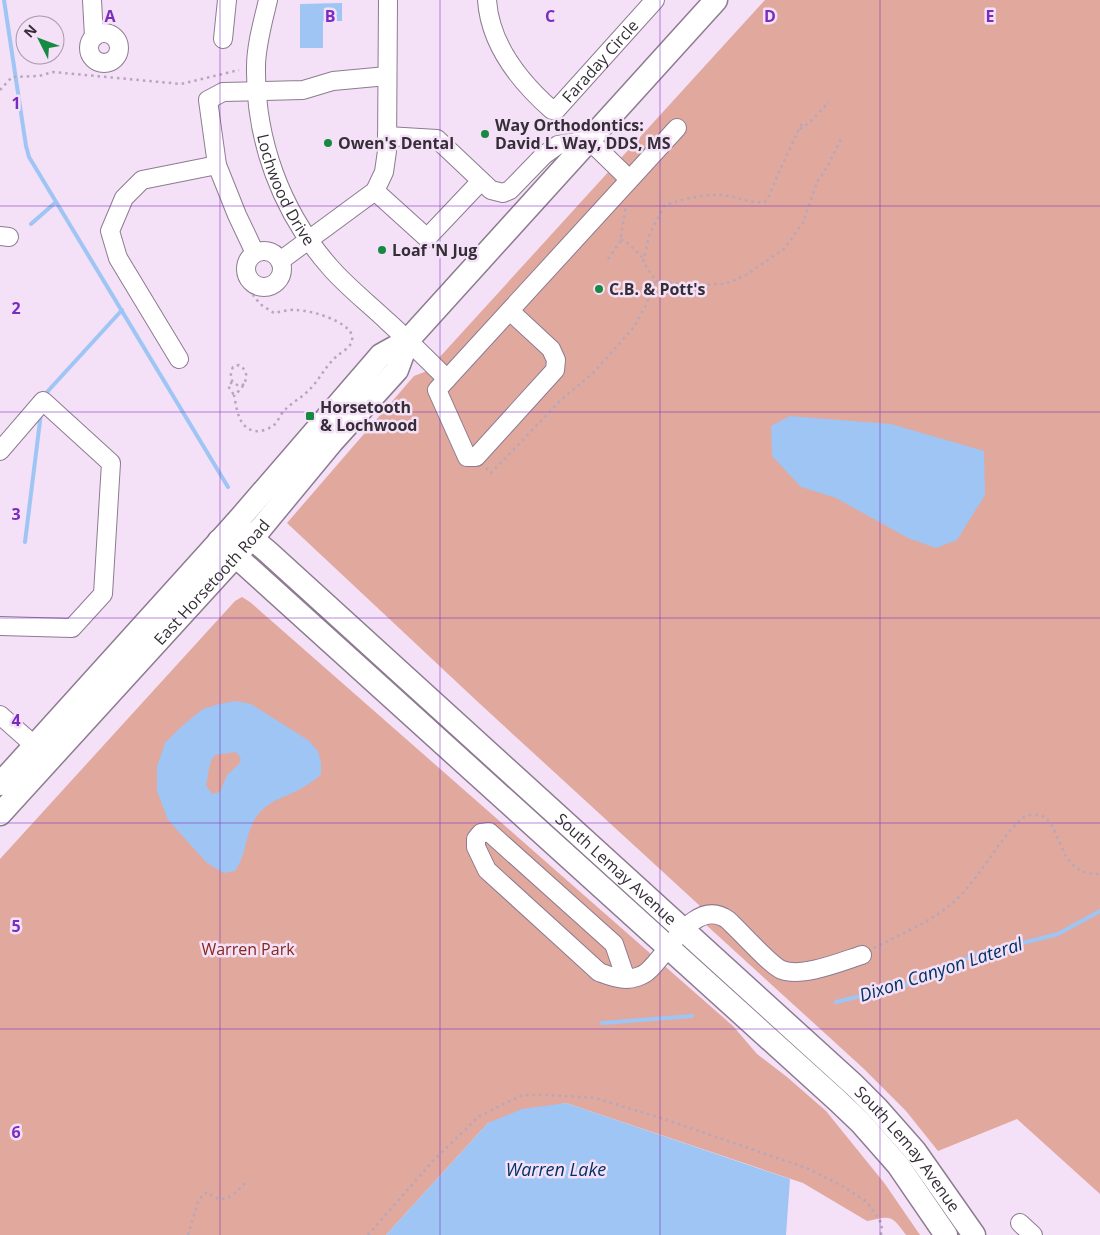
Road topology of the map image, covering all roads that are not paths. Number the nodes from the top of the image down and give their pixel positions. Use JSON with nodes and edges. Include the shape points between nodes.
{"nodes":[{"id":1,"x":92,"y":0,"type":"edge"},
{"id":2,"x":227,"y":0,"type":"edge"},
{"id":3,"x":268,"y":0,"type":"edge"},
{"id":4,"x":388,"y":0,"type":"edge"},
{"id":5,"x":487,"y":0,"type":"edge"},
{"id":6,"x":656,"y":0,"type":"edge"},
{"id":7,"x":716,"y":0,"type":"edge"},
{"id":8,"x":94,"y":37,"type":"dead end"},
{"id":9,"x":223,"y":39,"type":"dead end"},
{"id":10,"x":387,"y":76,"type":"junction"},
{"id":11,"x":257,"y":92,"type":"junction"},
{"id":12,"x":676,"y":128,"type":"dead end"},
{"id":13,"x":387,"y":136,"type":"junction"},
{"id":14,"x":590,"y":140,"type":"junction"},
{"id":15,"x":217,"y":165,"type":"junction"},
{"id":16,"x":628,"y":180,"type":"junction"},
{"id":17,"x":481,"y":181,"type":"junction"},
{"id":18,"x":375,"y":191,"type":"junction"},
{"id":19,"x":308,"y":239,"type":"junction"},
{"id":20,"x":255,"y":253,"type":"junction"},
{"id":21,"x":280,"y":261,"type":"junction"},
{"id":22,"x":510,"y":311,"type":"junction"},
{"id":23,"x":408,"y":340,"type":"junction"},
{"id":24,"x":179,"y":359,"type":"dead end"},
{"id":25,"x":447,"y":379,"type":"junction"},
{"id":26,"x":0,"y":451,"type":"edge"},
{"id":27,"x":235,"y":524,"type":"junction"},
{"id":28,"x":252,"y":539,"type":"junction"},
{"id":29,"x":228,"y":548,"type":"junction"},
{"id":30,"x":0,"y":626,"type":"edge"},
{"id":31,"x":0,"y":715,"type":"edge"},
{"id":32,"x":42,"y":752,"type":"junction"},
{"id":33,"x":0,"y":784,"type":"edge"},
{"id":34,"x":0,"y":814,"type":"edge"},
{"id":35,"x":684,"y":930,"type":"junction"},
{"id":36,"x":668,"y":948,"type":"junction"},
{"id":37,"x":862,"y":955,"type":"road end"},
{"id":38,"x":626,"y":979,"type":"junction"},
{"id":39,"x":1020,"y":1223,"type":"dead end"},
{"id":40,"x":946,"y":1235,"type":"edge"},
{"id":41,"x":974,"y":1235,"type":"edge"},
{"id":42,"x":1033,"y":1235,"type":"edge"}],
"edges":[{"from":1,"to":8,"type":"street"},
{"from":2,"to":9,"type":"street"},
{"from":3,"to":11,"type":"street","name":"Lochwood Drive","via":[[256,66]]},
{"from":4,"to":10,"type":"street"},
{"from":5,"to":6,"type":"street","name":"Faraday Circle","via":[[501,49],[512,68],[552,110],[556,110]]},
{"from":7,"to":14,"type":"main road","name":"East Horsetooth Road"},
{"from":10,"to":11,"type":"street","via":[[333,81],[303,90]]},
{"from":10,"to":13,"type":"street"},
{"from":11,"to":15,"type":"street","via":[[223,92],[208,100]]},
{"from":11,"to":19,"type":"street","name":"Lochwood Drive","via":[[260,121],[272,169],[292,214]]},
{"from":12,"to":16,"type":"street"},
{"from":13,"to":17,"type":"street","via":[[437,139]]},
{"from":13,"to":18,"type":"street","via":[[384,172]]},
{"from":14,"to":16,"type":"street"},
{"from":14,"to":17,"type":"street","via":[[558,146],[503,193],[491,190]]},
{"from":14,"to":23,"type":"main road","name":"East Horsetooth Road"},
{"from":15,"to":20,"type":"street"},
{"from":15,"to":24,"type":"street","via":[[142,180],[124,198],[110,230],[118,258]]},
{"from":16,"to":22,"type":"street"},
{"from":17,"to":18,"type":"street","via":[[427,238]]},
{"from":18,"to":19,"type":"street"},
{"from":19,"to":21,"type":"street"},
{"from":19,"to":23,"type":"street","name":"Lochwood Drive","via":[[344,282]]},
{"from":20,"to":21,"type":"street","via":[[266,251]]},
{"from":20,"to":21,"type":"street","via":[[245,268],[248,279],[258,287],[270,286],[279,279]]},
{"from":22,"to":25,"type":"street"},
{"from":22,"to":25,"type":"street","via":[[551,349],[556,360],[555,370],[476,457],[466,456],[437,390]]},
{"from":23,"to":25,"type":"street","name":"Lochwood Drive"},
{"from":23,"to":27,"type":"main road","name":"East Horsetooth Road","via":[[381,355]]},
{"from":23,"to":28,"type":"main road","name":"East Horsetooth Road","via":[[396,370]]},
{"from":26,"to":30,"type":"street","via":[[43,401],[111,463],[103,594],[72,628]]},
{"from":27,"to":28,"type":"main road","name":"South Lemay Avenue"},
{"from":27,"to":29,"type":"main road","name":"East Horsetooth Road"},
{"from":28,"to":29,"type":"main road","name":"East Horsetooth Road"},
{"from":28,"to":35,"type":"main road","name":"South Lemay Avenue"},
{"from":29,"to":32,"type":"main road","name":"East Horsetooth Road"},
{"from":29,"to":36,"type":"main road","name":"South Lemay Avenue"},
{"from":31,"to":32,"type":"street"},
{"from":32,"to":33,"type":"main road","name":"East Horsetooth Road"},
{"from":32,"to":34,"type":"main road","name":"East Horsetooth Road"},
{"from":35,"to":36,"type":"street"},
{"from":35,"to":37,"type":"street","via":[[707,914],[722,915],[773,964],[782,970],[796,972],[824,968]]},
{"from":35,"to":41,"type":"main road","name":"South Lemay Avenue","via":[[877,1108],[915,1151]]},
{"from":36,"to":38,"type":"street","via":[[647,972]]},
{"from":36,"to":40,"type":"main road","name":"South Lemay Avenue","via":[[861,1123],[898,1165]]},
{"from":38,"to":38,"type":"street","via":[[614,944],[489,832],[481,833],[476,839],[476,847],[487,870],[599,972]]},
{"from":39,"to":42,"type":"street"}]}
